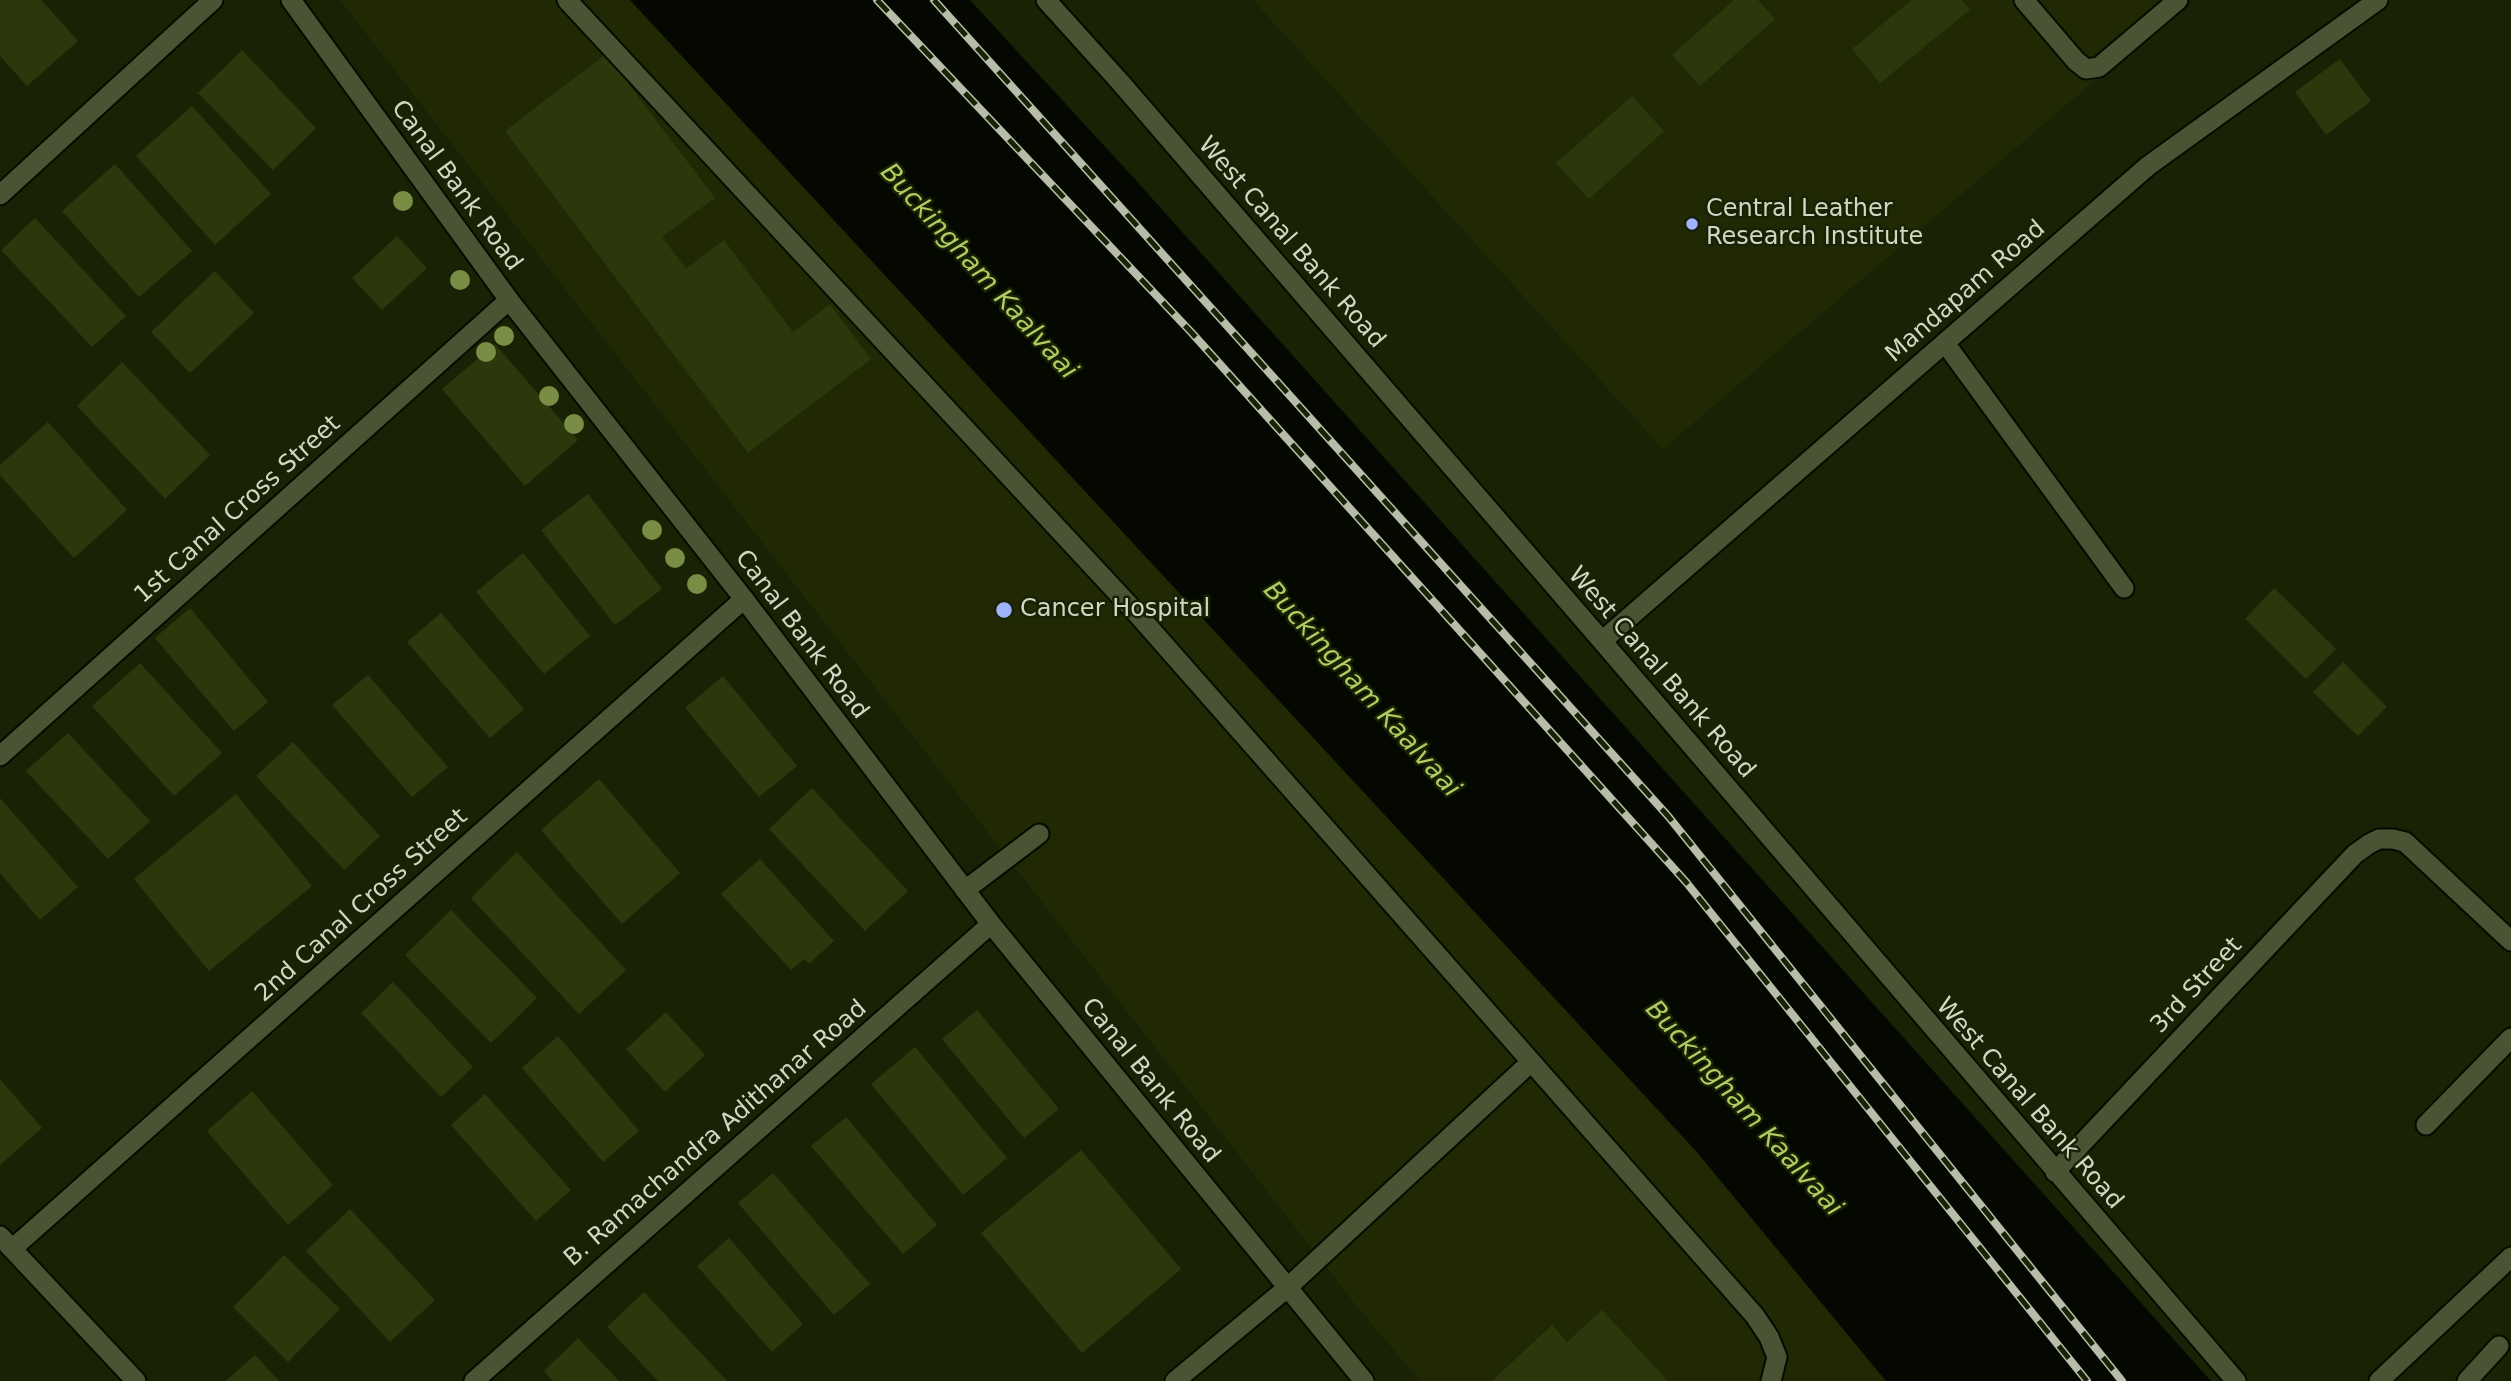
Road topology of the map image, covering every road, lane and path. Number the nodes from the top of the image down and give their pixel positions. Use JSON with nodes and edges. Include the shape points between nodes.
{"nodes":[{"id":1,"x":213,"y":0,"type":"edge"},
{"id":2,"x":291,"y":0,"type":"edge"},
{"id":3,"x":567,"y":0,"type":"edge"},
{"id":4,"x":1046,"y":0,"type":"edge"},
{"id":5,"x":2024,"y":0,"type":"edge"},
{"id":6,"x":2178,"y":0,"type":"edge"},
{"id":7,"x":2378,"y":0,"type":"edge"},
{"id":8,"x":0,"y":195,"type":"edge"},
{"id":9,"x":509,"y":300,"type":"junction"},
{"id":10,"x":1945,"y":344,"type":"junction"},
{"id":11,"x":2124,"y":588,"type":"dead end"},
{"id":12,"x":744,"y":599,"type":"junction"},
{"id":13,"x":1602,"y":641,"type":"junction"},
{"id":14,"x":0,"y":756,"type":"edge"},
{"id":15,"x":1039,"y":834,"type":"dead end"},
{"id":16,"x":965,"y":890,"type":"junction"},
{"id":17,"x":991,"y":924,"type":"junction"},
{"id":18,"x":2511,"y":941,"type":"edge"},
{"id":19,"x":2511,"y":1038,"type":"edge"},
{"id":20,"x":1531,"y":1062,"type":"junction"},
{"id":21,"x":2426,"y":1125,"type":"dead end"},
{"id":22,"x":2055,"y":1172,"type":"junction"},
{"id":23,"x":6,"y":1242,"type":"edge"},
{"id":24,"x":2511,"y":1257,"type":"edge"},
{"id":25,"x":1287,"y":1288,"type":"junction"},
{"id":26,"x":2500,"y":1346,"type":"dead end"},
{"id":27,"x":136,"y":1381,"type":"edge"},
{"id":28,"x":474,"y":1381,"type":"edge"},
{"id":29,"x":1175,"y":1381,"type":"edge"},
{"id":30,"x":1364,"y":1381,"type":"edge"},
{"id":31,"x":1771,"y":1381,"type":"edge"},
{"id":32,"x":2236,"y":1381,"type":"edge"},
{"id":33,"x":2379,"y":1381,"type":"edge"},
{"id":34,"x":2467,"y":1381,"type":"edge"}],
"edges":[{"from":1,"to":8,"type":"street"},
{"from":2,"to":9,"type":"street","name":"Canal Bank Road"},
{"from":3,"to":20,"type":"street","via":[[1139,616]]},
{"from":4,"to":13,"type":"street","name":"West Canal Bank Road"},
{"from":5,"to":6,"type":"street","via":[[2087,69],[2099,67]]},
{"from":7,"to":10,"type":"street","name":"Mandapam Road","via":[[2148,166]]},
{"from":9,"to":12,"type":"street","name":"Canal Bank Road"},
{"from":9,"to":14,"type":"street","name":"1st Canal Cross Street"},
{"from":10,"to":11,"type":"street"},
{"from":10,"to":13,"type":"street","name":"Mandapam Road"},
{"from":12,"to":16,"type":"street","name":"Canal Bank Road"},
{"from":12,"to":23,"type":"street","name":"2nd Canal Cross Street"},
{"from":13,"to":22,"type":"street","name":"West Canal Bank Road"},
{"from":15,"to":16,"type":"street"},
{"from":16,"to":17,"type":"street","name":"Canal Bank Road"},
{"from":17,"to":25,"type":"street","name":"Canal Bank Road"},
{"from":17,"to":28,"type":"street","name":"B. Ramachandra Adithanar Road"},
{"from":18,"to":22,"type":"street","name":"3rd Street","via":[[2405,842],[2379,839],[2355,854]]},
{"from":19,"to":21,"type":"street"},
{"from":20,"to":25,"type":"street"},
{"from":20,"to":31,"type":"street","via":[[1755,1316],[1777,1357]]},
{"from":22,"to":32,"type":"street","name":"West Canal Bank Road"},
{"from":23,"to":27,"type":"street"},
{"from":24,"to":33,"type":"street"},
{"from":25,"to":29,"type":"street"},
{"from":25,"to":30,"type":"street","name":"Canal Bank Road"},
{"from":26,"to":34,"type":"street"}]}
